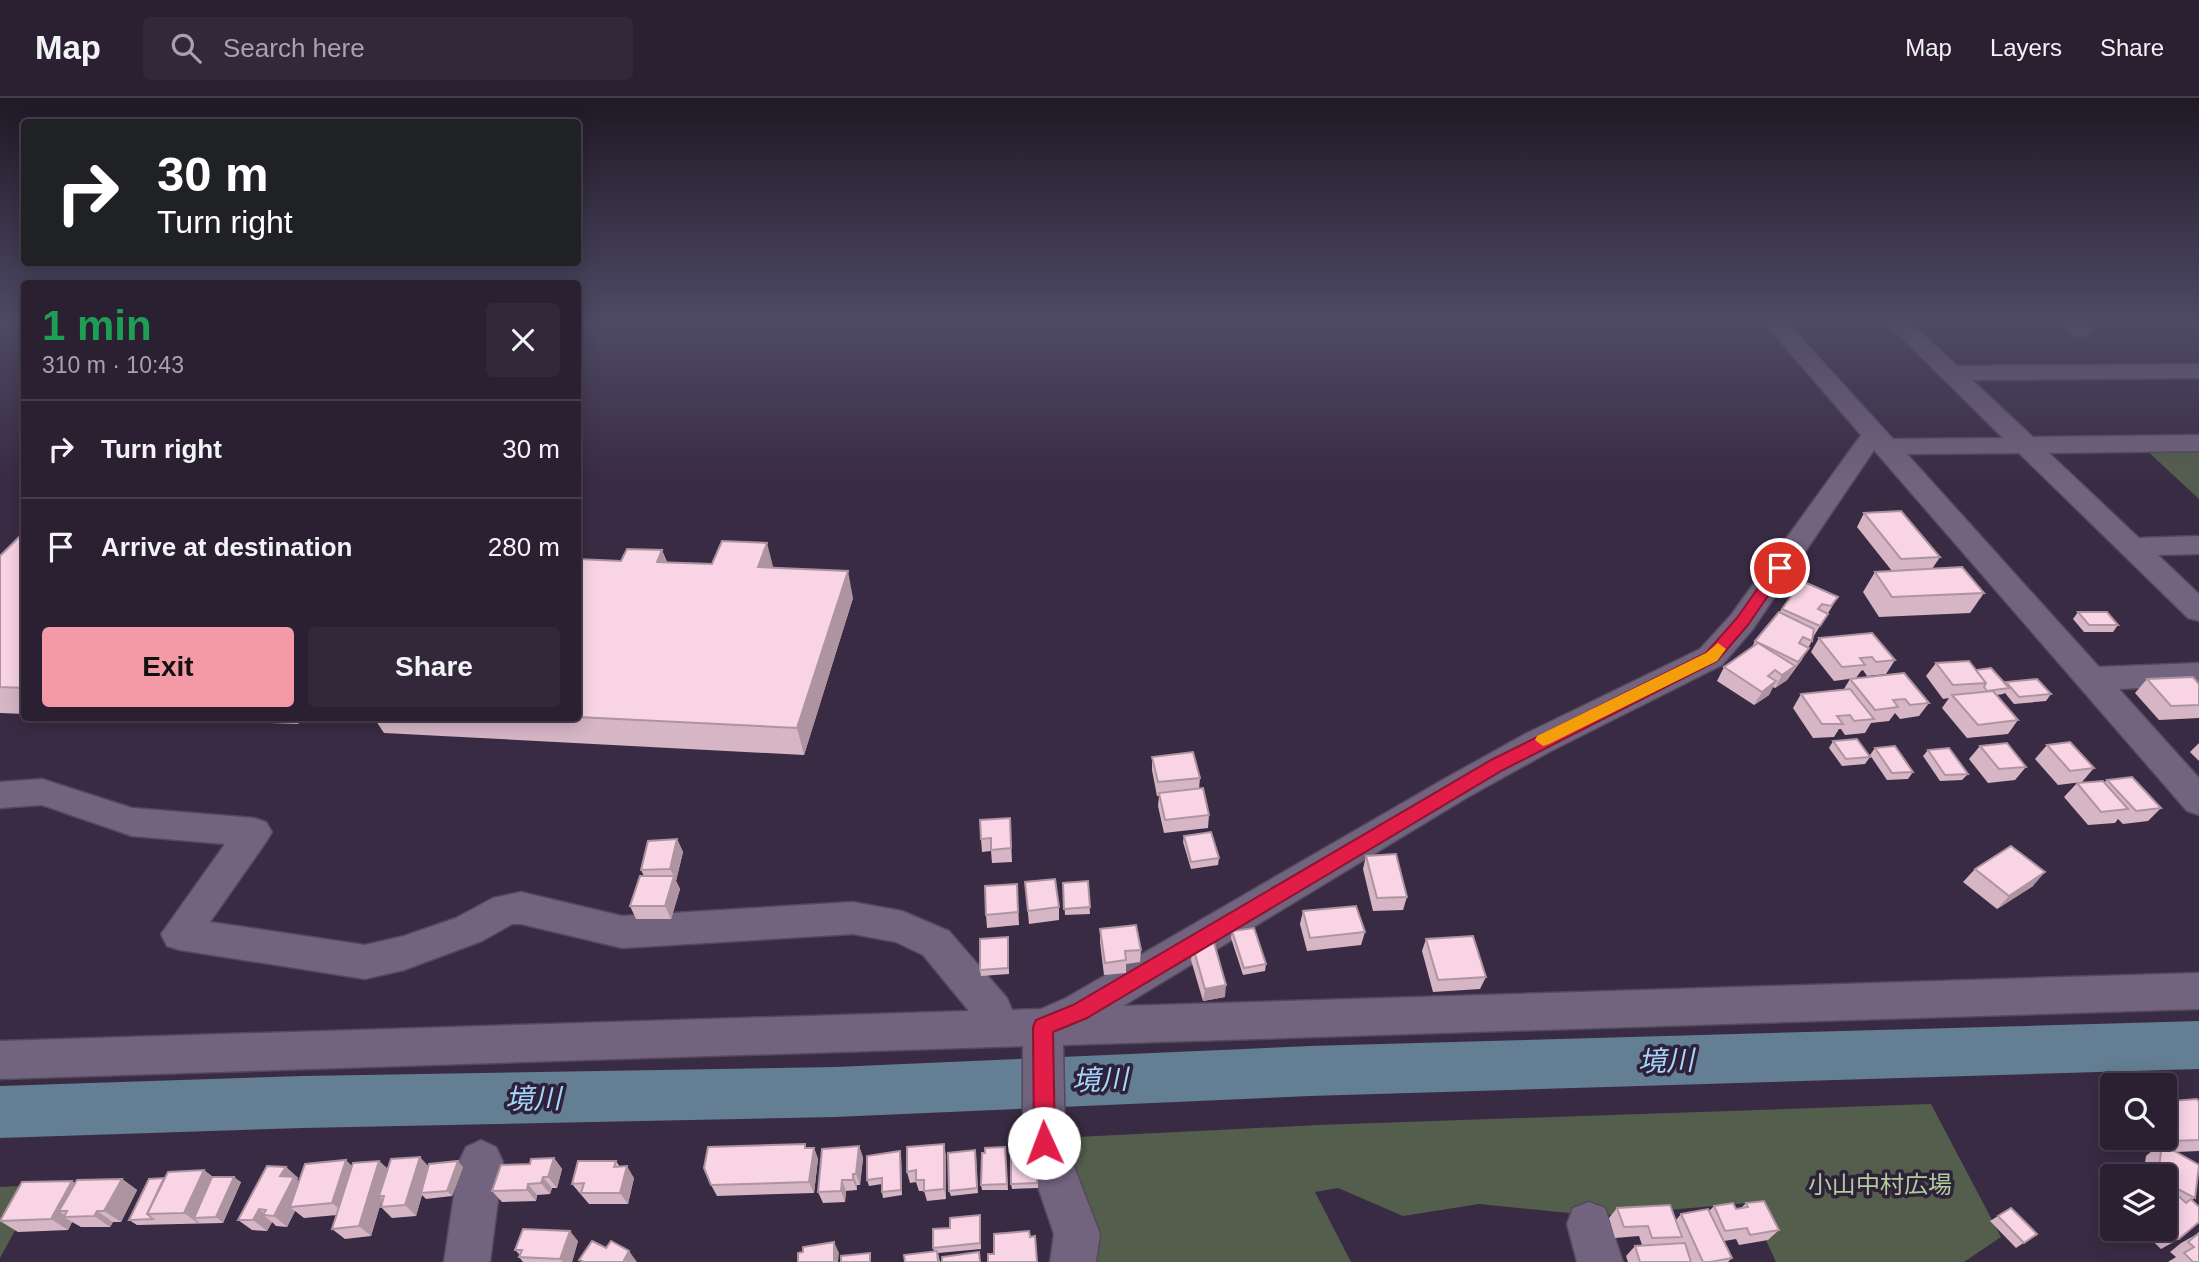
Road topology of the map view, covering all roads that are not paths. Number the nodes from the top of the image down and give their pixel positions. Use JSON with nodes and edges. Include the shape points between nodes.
{"nodes":[{"id":1,"x":1820,"y":373,"type":"edge"},
{"id":2,"x":1952,"y":373,"type":"edge"},
{"id":3,"x":1880,"y":442,"type":"junction"},
{"id":4,"x":2199,"y":443,"type":"edge"},
{"id":5,"x":2028,"y":445,"type":"junction"},
{"id":6,"x":2199,"y":545,"type":"edge"},
{"id":7,"x":2134,"y":547,"type":"junction"},
{"id":8,"x":2199,"y":611,"type":"edge"},
{"id":9,"x":2199,"y":674,"type":"edge"},
{"id":10,"x":2091,"y":679,"type":"junction"},
{"id":11,"x":0,"y":795,"type":"edge"},
{"id":12,"x":2199,"y":801,"type":"edge"},
{"id":13,"x":2199,"y":991,"type":"edge"},
{"id":14,"x":1000,"y":1029,"type":"junction"},
{"id":15,"x":1043,"y":1033,"type":"junction"},
{"id":16,"x":0,"y":1060,"type":"edge"},
{"id":17,"x":481,"y":1162,"type":"dead end"},
{"id":18,"x":467,"y":1262,"type":"edge"},
{"id":19,"x":1073,"y":1262,"type":"edge"}],
"edges":[{"from":1,"to":3,"type":"street"},
{"from":2,"to":5,"type":"street"},
{"from":3,"to":5,"type":"street"},
{"from":3,"to":10,"type":"street"},
{"from":3,"to":15,"type":"street","via":[[1865,444],[1742,622],[1711,657],[1527,749]]},
{"from":4,"to":5,"type":"street"},
{"from":5,"to":7,"type":"street"},
{"from":6,"to":7,"type":"street"},
{"from":7,"to":8,"type":"street"},
{"from":9,"to":10,"type":"street"},
{"from":10,"to":12,"type":"street"},
{"from":11,"to":14,"type":"street","via":[[42,792],[132,822],[254,832],[180,934],[365,962],[469,930],[506,909],[521,908],[622,932],[853,918],[902,927],[936,943],[993,1010]]},
{"from":13,"to":15,"type":"street"},
{"from":14,"to":15,"type":"street"},
{"from":14,"to":16,"type":"street"},
{"from":15,"to":19,"type":"street","via":[[1044,1143],[1077,1234]]},
{"from":17,"to":18,"type":"street"}]}
